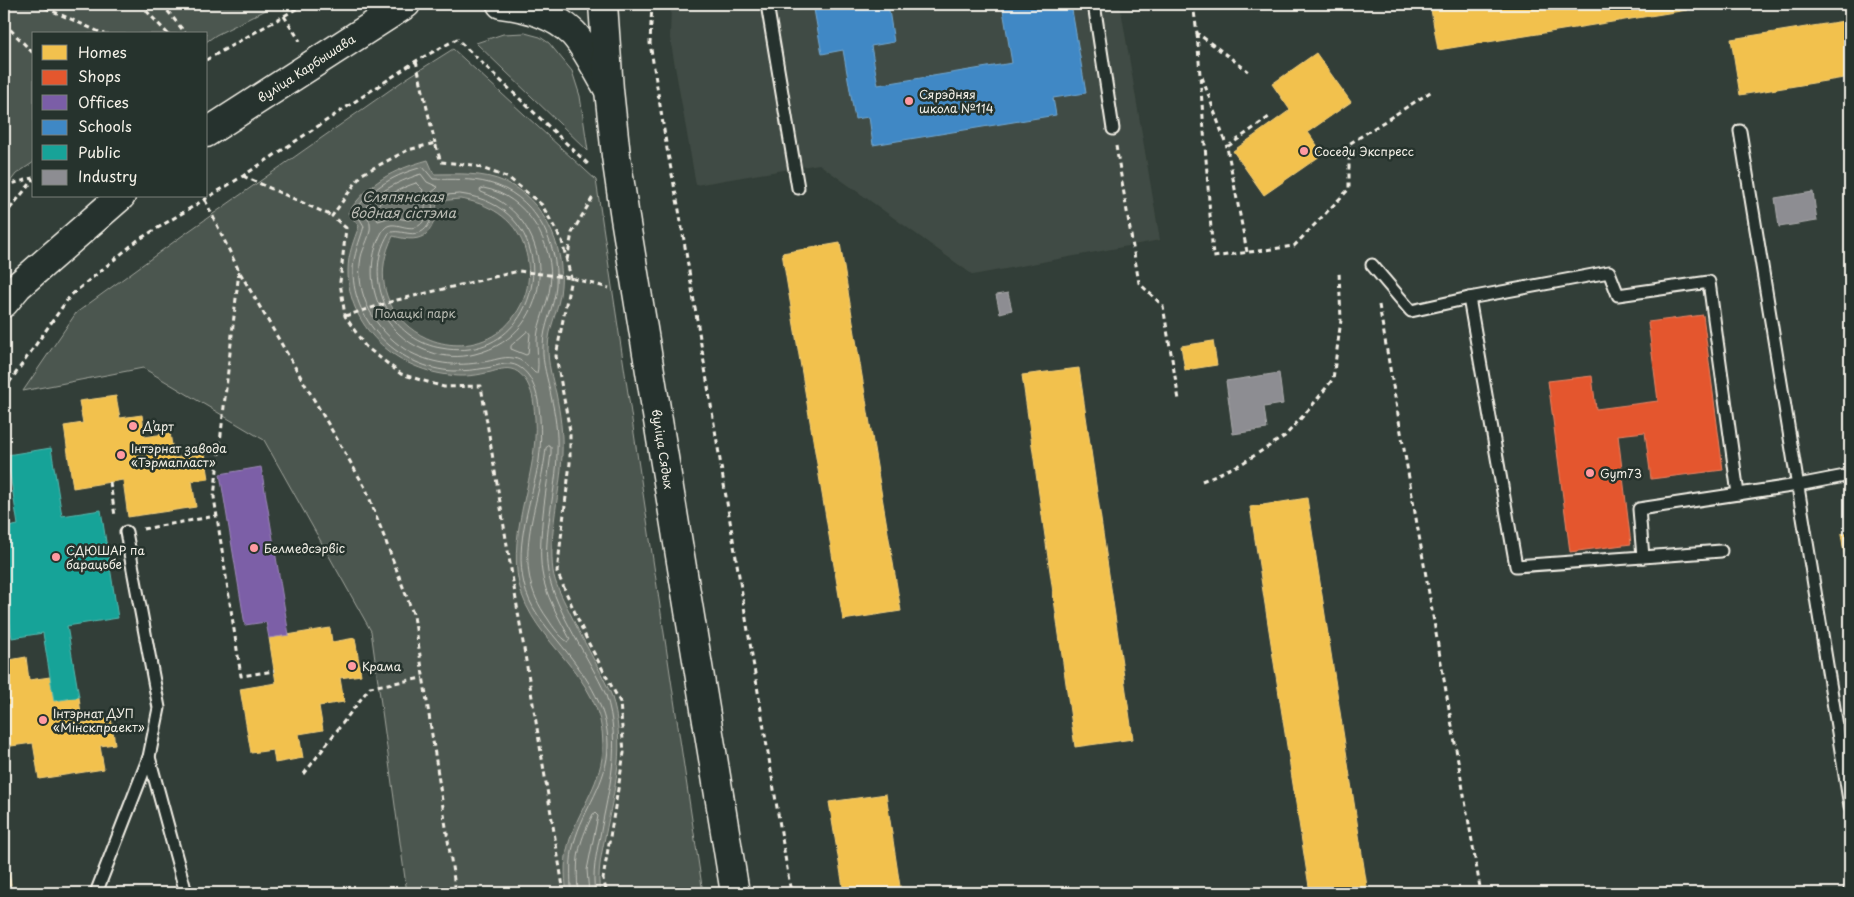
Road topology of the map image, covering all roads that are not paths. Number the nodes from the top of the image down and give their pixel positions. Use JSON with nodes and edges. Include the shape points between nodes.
{"nodes":[{"id":1,"x":406,"y":4,"type":"edge"},
{"id":2,"x":501,"y":4,"type":"edge"},
{"id":3,"x":603,"y":4,"type":"edge"},
{"id":4,"x":767,"y":4,"type":"edge"},
{"id":5,"x":1094,"y":4,"type":"edge"},
{"id":6,"x":609,"y":90,"type":"junction"},
{"id":7,"x":1113,"y":129,"type":"road end"},
{"id":8,"x":1740,"y":131,"type":"dead end"},
{"id":9,"x":208,"y":132,"type":"edge"},
{"id":10,"x":798,"y":188,"type":"dead end"},
{"id":11,"x":118,"y":198,"type":"edge"},
{"id":12,"x":1372,"y":266,"type":"road end"},
{"id":13,"x":1469,"y":298,"type":"junction"},
{"id":14,"x":4,"y":303,"type":"edge"},
{"id":15,"x":1850,"y":474,"type":"edge"},
{"id":16,"x":1798,"y":485,"type":"junction"},
{"id":17,"x":1738,"y":494,"type":"junction"},
{"id":18,"x":126,"y":532,"type":"road end"},
{"id":19,"x":1721,"y":551,"type":"dead end"},
{"id":20,"x":1644,"y":557,"type":"junction"},
{"id":21,"x":149,"y":756,"type":"junction"},
{"id":22,"x":1850,"y":806,"type":"edge"},
{"id":23,"x":1850,"y":890,"type":"edge"},
{"id":24,"x":96,"y":893,"type":"edge"},
{"id":25,"x":186,"y":893,"type":"edge"},
{"id":26,"x":735,"y":893,"type":"edge"},
{"id":27,"x":1849,"y":893,"type":"edge"}],
"edges":[{"from":1,"to":9,"type":"street","name":"вуліца Карбышава"},
{"from":2,"to":6,"type":"street","via":[[521,6],[551,16],[574,34]]},
{"from":3,"to":6,"type":"street","name":"вуліца Сядых"},
{"from":4,"to":10,"type":"lane"},
{"from":5,"to":7,"type":"lane"},
{"from":6,"to":26,"type":"street","name":"вуліца Сядых","via":[[625,218]]},
{"from":8,"to":16,"type":"lane"},
{"from":11,"to":14,"type":"street","via":[[18,286]]},
{"from":12,"to":13,"type":"lane","via":[[1411,311]]},
{"from":13,"to":17,"type":"lane","via":[[1609,272],[1618,295],[1709,282]]},
{"from":13,"to":20,"type":"lane","via":[[1516,566]]},
{"from":15,"to":16,"type":"lane"},
{"from":16,"to":17,"type":"lane"},
{"from":16,"to":22,"type":"lane"},
{"from":17,"to":20,"type":"lane","via":[[1639,509]]},
{"from":18,"to":21,"type":"lane","via":[[158,708]]},
{"from":19,"to":20,"type":"lane"},
{"from":21,"to":24,"type":"lane"},
{"from":21,"to":25,"type":"lane"},
{"from":23,"to":27,"type":"lane"}]}
